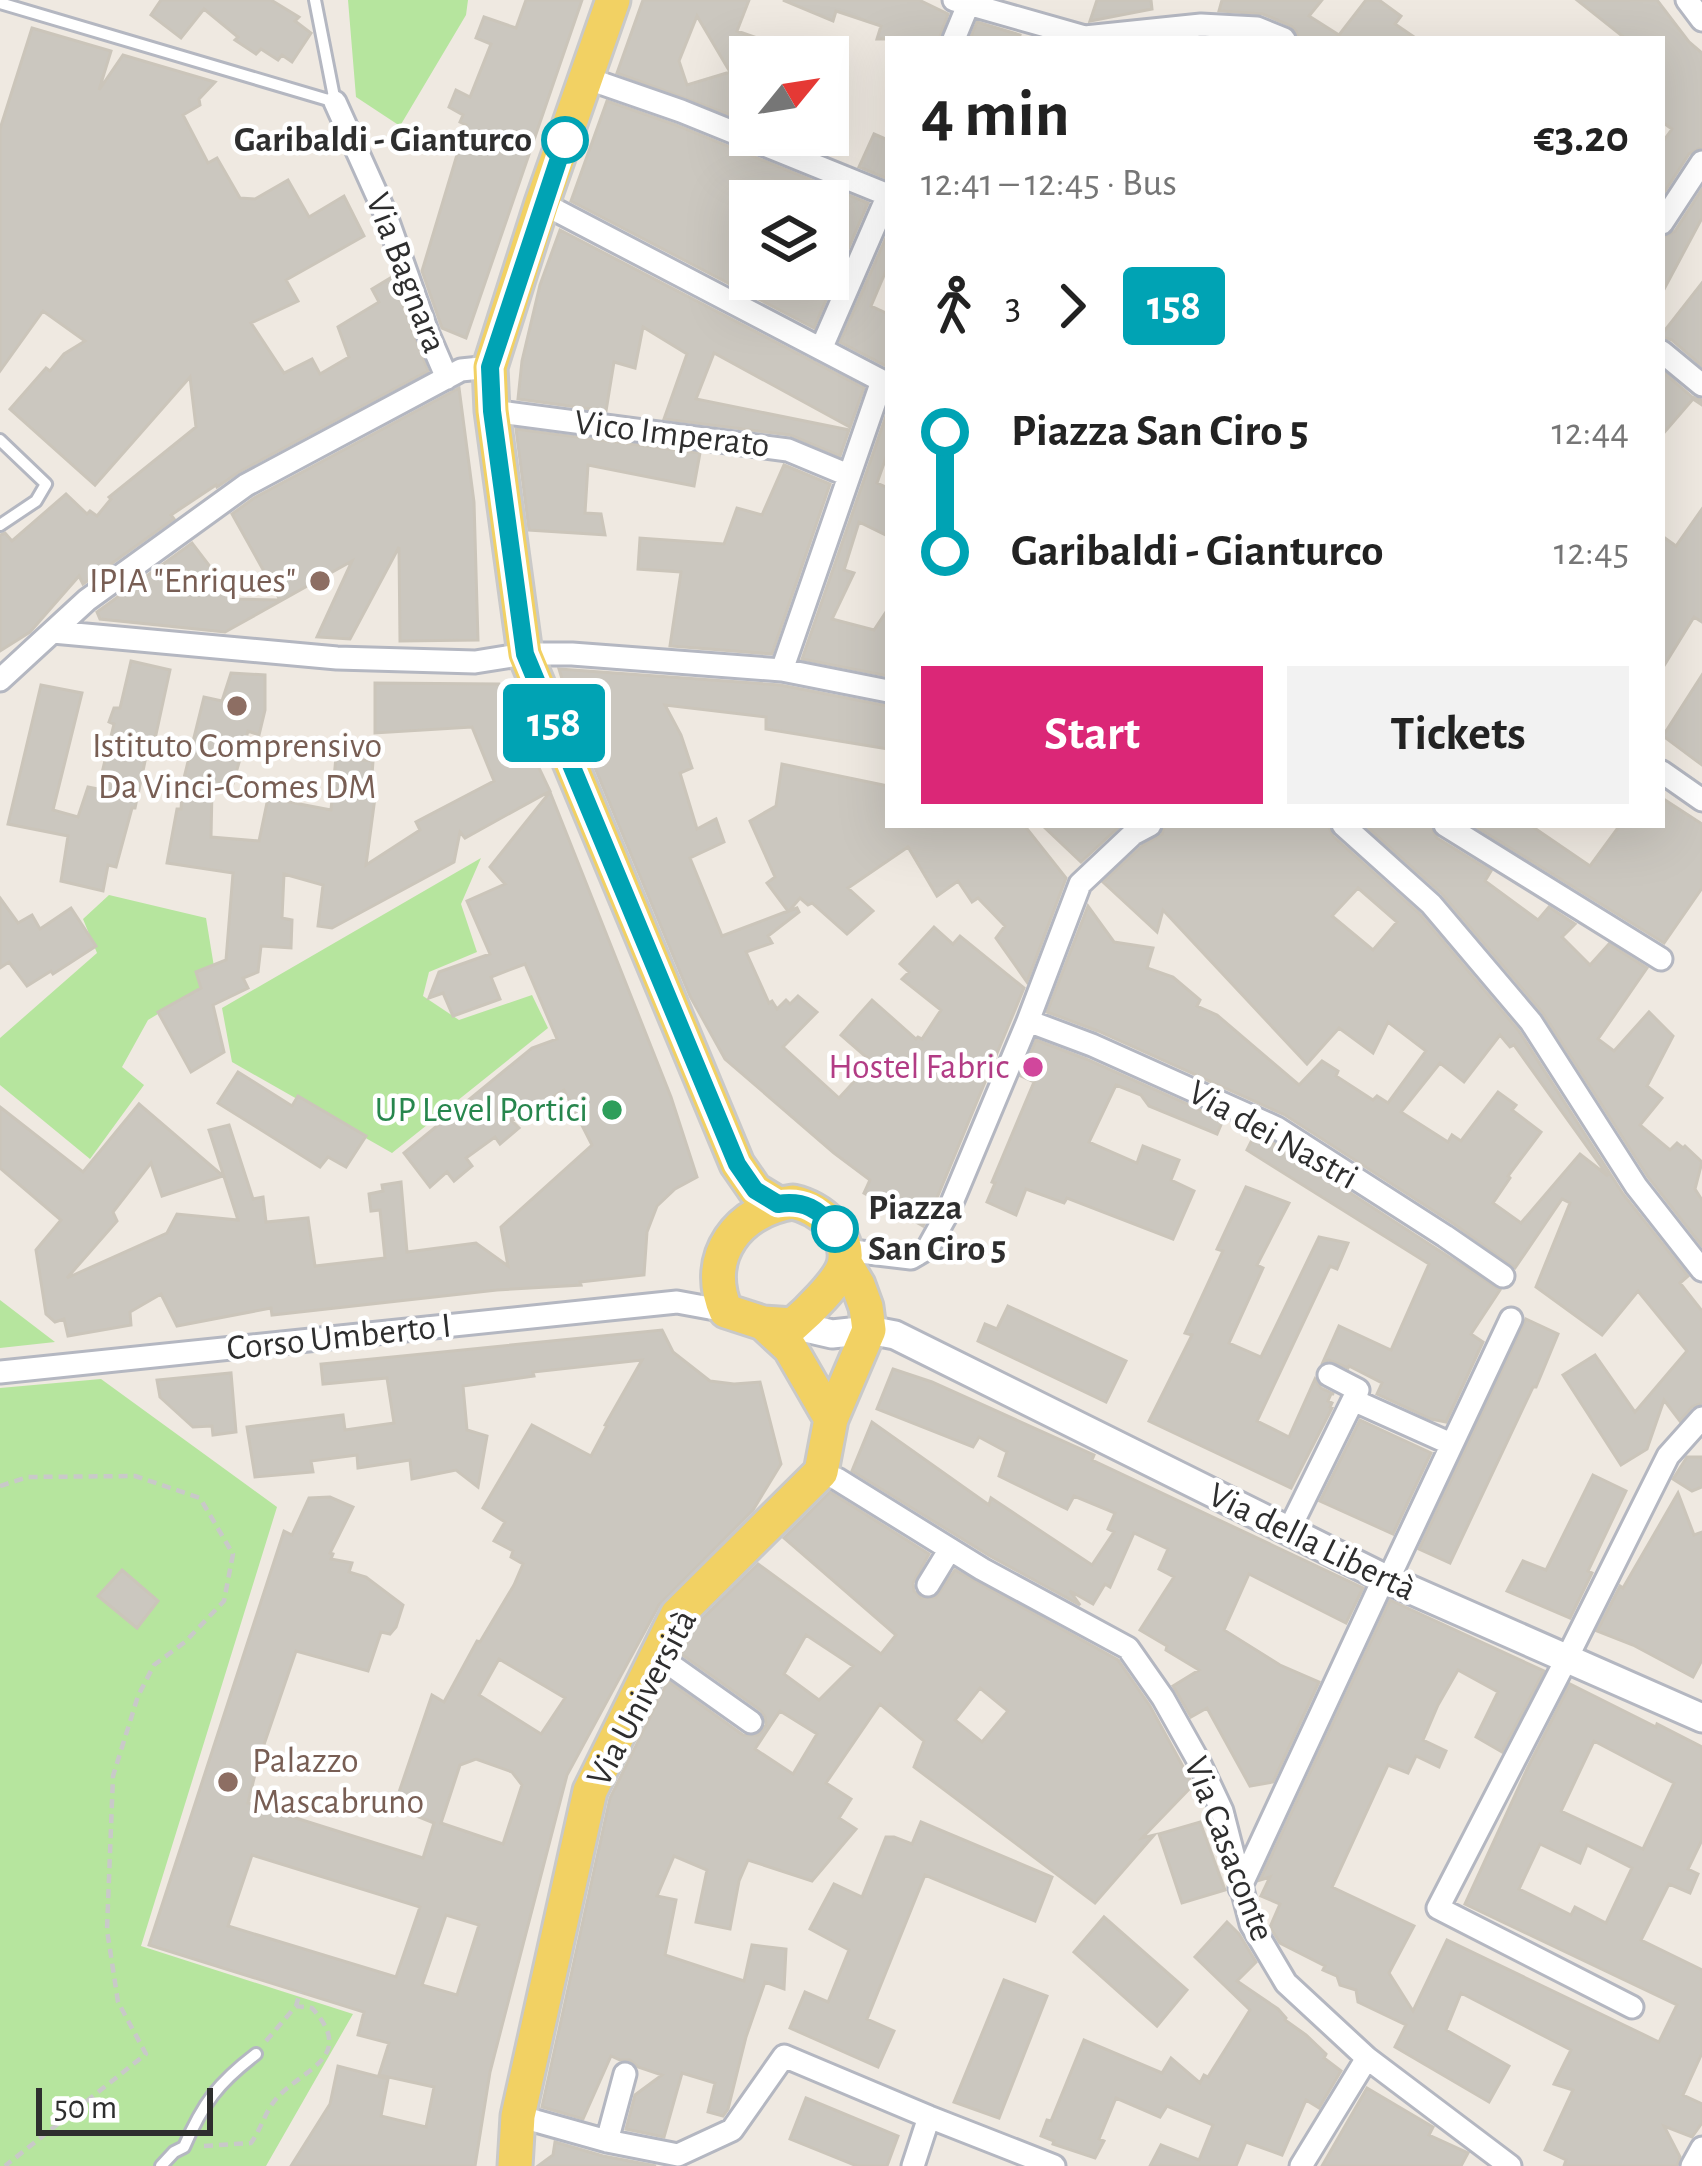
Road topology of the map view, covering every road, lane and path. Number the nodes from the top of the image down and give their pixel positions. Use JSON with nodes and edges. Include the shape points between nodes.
{"nodes":[{"id":1,"x":298,"y":0,"type":"edge"},
{"id":2,"x":614,"y":0,"type":"edge"},
{"id":3,"x":1687,"y":0,"type":"edge"},
{"id":4,"x":0,"y":3,"type":"edge"},
{"id":5,"x":961,"y":3,"type":"edge"},
{"id":6,"x":316,"y":5,"type":"edge"},
{"id":7,"x":1003,"y":7,"type":"edge"},
{"id":8,"x":1702,"y":20,"type":"edge"},
{"id":9,"x":955,"y":36,"type":"edge"},
{"id":10,"x":1082,"y":36,"type":"edge"},
{"id":11,"x":1095,"y":36,"type":"edge"},
{"id":12,"x":1277,"y":36,"type":"edge"},
{"id":13,"x":586,"y":78,"type":"junction"},
{"id":14,"x":335,"y":102,"type":"junction"},
{"id":15,"x":1702,"y":162,"type":"edge"},
{"id":16,"x":885,"y":194,"type":"edge"},
{"id":17,"x":885,"y":202,"type":"edge"},
{"id":18,"x":542,"y":203,"type":"junction"},
{"id":19,"x":1665,"y":218,"type":"edge"},
{"id":20,"x":821,"y":349,"type":"junction"},
{"id":21,"x":1665,"y":354,"type":"edge"},
{"id":22,"x":490,"y":367,"type":"junction"},
{"id":23,"x":447,"y":378,"type":"junction"},
{"id":24,"x":885,"y":383,"type":"edge"},
{"id":25,"x":1702,"y":385,"type":"edge"},
{"id":26,"x":492,"y":411,"type":"junction"},
{"id":27,"x":0,"y":440,"type":"edge"},
{"id":28,"x":848,"y":476,"type":"junction"},
{"id":29,"x":0,"y":525,"type":"edge"},
{"id":30,"x":53,"y":632,"type":"junction"},
{"id":31,"x":525,"y":654,"type":"junction"},
{"id":32,"x":782,"y":670,"type":"junction"},
{"id":33,"x":0,"y":680,"type":"edge"},
{"id":34,"x":885,"y":690,"type":"edge"},
{"id":35,"x":1665,"y":774,"type":"edge"},
{"id":36,"x":1702,"y":800,"type":"edge"},
{"id":37,"x":1144,"y":828,"type":"edge"},
{"id":38,"x":1346,"y":828,"type":"edge"},
{"id":39,"x":1450,"y":828,"type":"edge"},
{"id":40,"x":1660,"y":959,"type":"dead end"},
{"id":41,"x":1028,"y":1021,"type":"junction"},
{"id":42,"x":737,"y":1164,"type":"junction"},
{"id":43,"x":778,"y":1204,"type":"junction"},
{"id":44,"x":739,"y":1227,"type":"junction"},
{"id":45,"x":844,"y":1257,"type":"junction"},
{"id":46,"x":1702,"y":1270,"type":"edge"},
{"id":47,"x":1503,"y":1276,"type":"dead end"},
{"id":48,"x":723,"y":1294,"type":"junction"},
{"id":49,"x":677,"y":1302,"type":"junction"},
{"id":50,"x":1511,"y":1318,"type":"dead end"},
{"id":51,"x":778,"y":1324,"type":"junction"},
{"id":52,"x":868,"y":1330,"type":"junction"},
{"id":53,"x":0,"y":1372,"type":"edge"},
{"id":54,"x":1329,"y":1375,"type":"dead end"},
{"id":55,"x":1353,"y":1400,"type":"junction"},
{"id":56,"x":1702,"y":1418,"type":"edge"},
{"id":57,"x":831,"y":1419,"type":"junction"},
{"id":58,"x":1451,"y":1444,"type":"junction"},
{"id":59,"x":821,"y":1472,"type":"junction"},
{"id":60,"x":0,"y":1486,"type":"edge"},
{"id":61,"x":1288,"y":1532,"type":"junction"},
{"id":62,"x":950,"y":1549,"type":"junction"},
{"id":63,"x":1386,"y":1579,"type":"junction"},
{"id":64,"x":928,"y":1585,"type":"dead end"},
{"id":65,"x":658,"y":1656,"type":"junction"},
{"id":66,"x":1568,"y":1658,"type":"junction"},
{"id":67,"x":1702,"y":1718,"type":"edge"},
{"id":68,"x":751,"y":1722,"type":"dead end"},
{"id":69,"x":1240,"y":1888,"type":"junction"},
{"id":70,"x":300,"y":1992,"type":"dead end"},
{"id":71,"x":296,"y":2006,"type":"junction"},
{"id":72,"x":1632,"y":2007,"type":"dead end"},
{"id":73,"x":256,"y":2054,"type":"joint"},
{"id":74,"x":1367,"y":2058,"type":"junction"},
{"id":75,"x":625,"y":2074,"type":"dead end"},
{"id":76,"x":518,"y":2116,"type":"junction"},
{"id":77,"x":929,"y":2117,"type":"junction"},
{"id":78,"x":607,"y":2141,"type":"junction"},
{"id":79,"x":184,"y":2147,"type":"junction"},
{"id":80,"x":1702,"y":2148,"type":"edge"},
{"id":81,"x":5,"y":2166,"type":"edge"},
{"id":82,"x":161,"y":2166,"type":"edge"},
{"id":83,"x":515,"y":2166,"type":"edge"},
{"id":84,"x":913,"y":2166,"type":"edge"},
{"id":85,"x":1054,"y":2166,"type":"edge"},
{"id":86,"x":1301,"y":2166,"type":"edge"},
{"id":87,"x":1510,"y":2166,"type":"edge"},
{"id":88,"x":1692,"y":2166,"type":"edge"}],
"edges":[{"from":1,"to":6,"type":"lane"},
{"from":2,"to":13,"type":"main road"},
{"from":3,"to":8,"type":"street"},
{"from":4,"to":14,"type":"lane"},
{"from":5,"to":7,"type":"street"},
{"from":5,"to":9,"type":"street"},
{"from":6,"to":14,"type":"lane"},
{"from":7,"to":10,"type":"street"},
{"from":11,"to":12,"type":"street","via":[[1201,25]]},
{"from":13,"to":16,"type":"street"},
{"from":13,"to":18,"type":"main road"},
{"from":14,"to":23,"type":"street","name":"Via Bagnara"},
{"from":15,"to":19,"type":"street"},
{"from":17,"to":20,"type":"street"},
{"from":18,"to":20,"type":"street"},
{"from":18,"to":22,"type":"main road"},
{"from":20,"to":24,"type":"street"},
{"from":21,"to":25,"type":"street"},
{"from":22,"to":23,"type":"street"},
{"from":22,"to":26,"type":"main road"},
{"from":23,"to":30,"type":"street","via":[[246,485]]},
{"from":24,"to":28,"type":"street"},
{"from":26,"to":28,"type":"street","name":"Vico Imperato","via":[[788,449]]},
{"from":26,"to":31,"type":"main road"},
{"from":27,"to":29,"type":"lane","via":[[46,484],[36,501]]},
{"from":28,"to":32,"type":"street"},
{"from":30,"to":31,"type":"street","via":[[337,658],[475,662]]},
{"from":30,"to":33,"type":"street"},
{"from":31,"to":32,"type":"street"},
{"from":31,"to":42,"type":"main road"},
{"from":32,"to":34,"type":"street"},
{"from":35,"to":36,"type":"street"},
{"from":37,"to":41,"type":"street","via":[[1080,884]]},
{"from":38,"to":46,"type":"street","via":[[1431,904],[1531,1022],[1636,1186]]},
{"from":39,"to":40,"type":"street"},
{"from":41,"to":45,"type":"street","via":[[928,1248],[911,1258]]},
{"from":41,"to":47,"type":"street","name":"Via dei Nastri","via":[[1277,1128]]},
{"from":42,"to":43,"type":"main road","via":[[755,1190]]},
{"from":42,"to":44,"type":"main road"},
{"from":43,"to":44,"type":"main road"},
{"from":43,"to":45,"type":"main road","via":[[823,1214]]},
{"from":44,"to":48,"type":"main road","via":[[719,1267]]},
{"from":45,"to":51,"type":"main road","via":[[833,1283]]},
{"from":45,"to":52,"type":"main road"},
{"from":48,"to":49,"type":"street","name":"Corso Umberto I"},
{"from":48,"to":49,"type":"street","name":"Corso Umberto I"},
{"from":48,"to":51,"type":"main road"},
{"from":49,"to":53,"type":"street","name":"Corso Umberto I"},
{"from":50,"to":58,"type":"street"},
{"from":51,"to":52,"type":"street","name":"Via della Libertà","via":[[832,1334]]},
{"from":51,"to":57,"type":"main road"},
{"from":52,"to":57,"type":"main road"},
{"from":52,"to":61,"type":"street","name":"Via della Libertà","via":[[895,1335]]},
{"from":54,"to":55,"type":"street","via":[[1358,1390]]},
{"from":55,"to":58,"type":"street"},
{"from":55,"to":61,"type":"street"},
{"from":56,"to":66,"type":"street","via":[[1668,1456]]},
{"from":57,"to":59,"type":"main road"},
{"from":58,"to":63,"type":"street"},
{"from":59,"to":62,"type":"street","name":"Via Casaconte"},
{"from":59,"to":65,"type":"main road","name":"Via Università","via":[[677,1615]]},
{"from":60,"to":81,"type":"path","via":[[28,1477],[135,1476],[200,1498],[233,1554],[224,1601],[154,1665],[113,1776],[107,1930],[118,2002],[146,2054]]},
{"from":61,"to":63,"type":"street","name":"Via della Libertà"},
{"from":62,"to":64,"type":"street"},
{"from":62,"to":69,"type":"street","name":"Via Casaconte","via":[[1128,1648],[1222,1810]]},
{"from":63,"to":66,"type":"street","name":"Via della Libertà"},
{"from":63,"to":69,"type":"street"},
{"from":65,"to":68,"type":"street"},
{"from":65,"to":76,"type":"main road","name":"Via Università","via":[[590,1791]]},
{"from":66,"to":67,"type":"street","name":"Via della Libertà"},
{"from":66,"to":72,"type":"street","via":[[1438,1908]]},
{"from":69,"to":74,"type":"street","name":"Via Casaconte","via":[[1286,1983]]},
{"from":70,"to":71,"type":"path"},
{"from":71,"to":73,"type":"path"},
{"from":71,"to":79,"type":"path","via":[[312,2008],[323,2021],[329,2039],[319,2066],[277,2098],[251,2143]]},
{"from":73,"to":79,"type":"lane","via":[[225,2078]]},
{"from":74,"to":86,"type":"street"},
{"from":74,"to":87,"type":"street","name":"Via Casaconte"},
{"from":75,"to":78,"type":"street"},
{"from":76,"to":78,"type":"street"},
{"from":76,"to":83,"type":"main road","name":"Via Università"},
{"from":77,"to":78,"type":"street","via":[[784,2056],[732,2130],[678,2155]]},
{"from":77,"to":84,"type":"street"},
{"from":77,"to":85,"type":"street"},
{"from":79,"to":82,"type":"lane"},
{"from":80,"to":88,"type":"street"}]}
